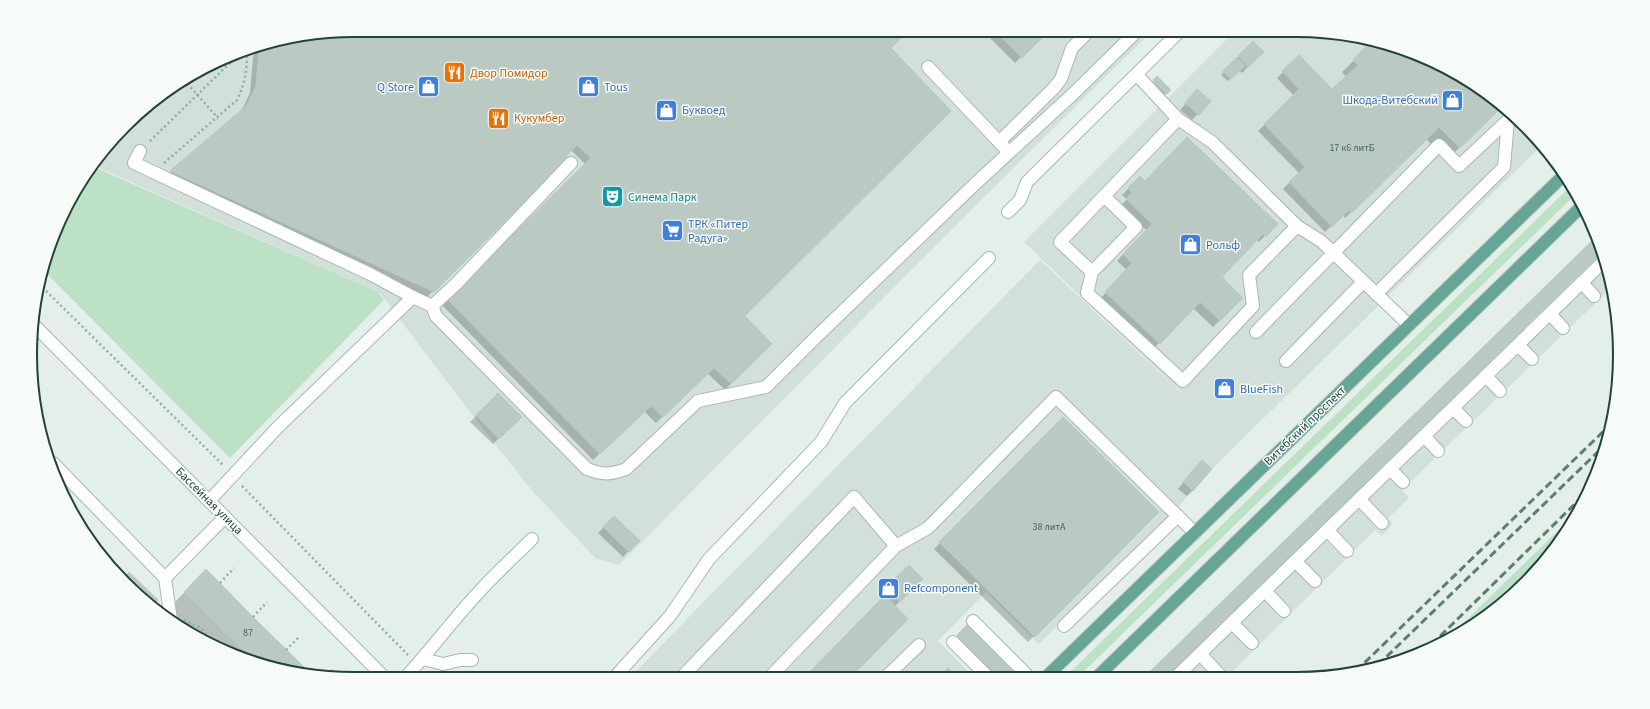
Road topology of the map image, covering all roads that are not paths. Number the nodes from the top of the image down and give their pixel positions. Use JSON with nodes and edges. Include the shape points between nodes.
{"nodes":[{"id":1,"x":1083,"y":37,"type":"edge"},
{"id":2,"x":1131,"y":37,"type":"edge"},
{"id":3,"x":1174,"y":37,"type":"edge"},
{"id":4,"x":928,"y":67,"type":"dead end"},
{"id":5,"x":1137,"y":75,"type":"junction"},
{"id":6,"x":1178,"y":119,"type":"junction"},
{"id":7,"x":999,"y":142,"type":"junction"},
{"id":8,"x":140,"y":151,"type":"road end"},
{"id":9,"x":1010,"y":154,"type":"junction"},
{"id":10,"x":571,"y":163,"type":"dead end"},
{"id":11,"x":1560,"y":179,"type":"edge"},
{"id":12,"x":1104,"y":196,"type":"junction"},
{"id":13,"x":1578,"y":210,"type":"edge"},
{"id":14,"x":1008,"y":212,"type":"dead end"},
{"id":15,"x":1297,"y":226,"type":"junction"},
{"id":16,"x":1332,"y":253,"type":"junction"},
{"id":17,"x":989,"y":258,"type":"dead end"},
{"id":18,"x":1600,"y":265,"type":"edge"},
{"id":19,"x":1092,"y":272,"type":"junction"},
{"id":20,"x":1363,"y":282,"type":"junction"},
{"id":21,"x":1582,"y":283,"type":"junction"},
{"id":22,"x":1376,"y":294,"type":"junction"},
{"id":23,"x":1594,"y":296,"type":"dead end"},
{"id":24,"x":413,"y":297,"type":"junction"},
{"id":25,"x":432,"y":306,"type":"junction"},
{"id":26,"x":1550,"y":314,"type":"junction"},
{"id":27,"x":1408,"y":325,"type":"junction"},
{"id":28,"x":1563,"y":328,"type":"dead end"},
{"id":29,"x":1256,"y":332,"type":"dead end"},
{"id":30,"x":38,"y":334,"type":"edge"},
{"id":31,"x":1518,"y":345,"type":"junction"},
{"id":32,"x":1532,"y":359,"type":"dead end"},
{"id":33,"x":1286,"y":361,"type":"dead end"},
{"id":34,"x":1486,"y":376,"type":"junction"},
{"id":35,"x":1500,"y":391,"type":"dead end"},
{"id":36,"x":1453,"y":408,"type":"junction"},
{"id":37,"x":1466,"y":422,"type":"dead end"},
{"id":38,"x":1424,"y":436,"type":"junction"},
{"id":39,"x":1438,"y":451,"type":"dead end"},
{"id":40,"x":58,"y":468,"type":"edge"},
{"id":41,"x":1390,"y":469,"type":"junction"},
{"id":42,"x":1403,"y":482,"type":"dead end"},
{"id":43,"x":1359,"y":499,"type":"junction"},
{"id":44,"x":209,"y":500,"type":"junction"},
{"id":45,"x":1178,"y":516,"type":"junction"},
{"id":46,"x":225,"y":517,"type":"junction"},
{"id":47,"x":1382,"y":523,"type":"dead end"},
{"id":48,"x":1327,"y":530,"type":"junction"},
{"id":49,"x":1195,"y":533,"type":"junction"},
{"id":50,"x":532,"y":539,"type":"dead end"},
{"id":51,"x":896,"y":546,"type":"junction"},
{"id":52,"x":1347,"y":551,"type":"dead end"},
{"id":53,"x":1295,"y":561,"type":"junction"},
{"id":54,"x":165,"y":578,"type":"junction"},
{"id":55,"x":1315,"y":581,"type":"dead end"},
{"id":56,"x":1265,"y":591,"type":"junction"},
{"id":57,"x":1284,"y":611,"type":"dead end"},
{"id":58,"x":170,"y":613,"type":"edge"},
{"id":59,"x":973,"y":621,"type":"dead end"},
{"id":60,"x":1232,"y":622,"type":"junction"},
{"id":61,"x":1064,"y":626,"type":"dead end"},
{"id":62,"x":953,"y":642,"type":"dead end"},
{"id":63,"x":1252,"y":643,"type":"dead end"},
{"id":64,"x":919,"y":644,"type":"dead end"},
{"id":65,"x":1200,"y":654,"type":"junction"},
{"id":66,"x":423,"y":659,"type":"junction"},
{"id":67,"x":472,"y":660,"type":"dead end"},
{"id":68,"x":379,"y":672,"type":"edge"},
{"id":69,"x":411,"y":672,"type":"edge"},
{"id":70,"x":619,"y":672,"type":"edge"},
{"id":71,"x":686,"y":672,"type":"edge"},
{"id":72,"x":775,"y":672,"type":"edge"},
{"id":73,"x":892,"y":672,"type":"edge"},
{"id":74,"x":983,"y":672,"type":"edge"},
{"id":75,"x":1025,"y":672,"type":"edge"},
{"id":76,"x":1051,"y":672,"type":"edge"},
{"id":77,"x":1102,"y":672,"type":"edge"},
{"id":78,"x":1181,"y":672,"type":"edge"},
{"id":79,"x":1217,"y":672,"type":"edge"}],
"edges":[{"from":1,"to":7,"type":"street","via":[[1072,48],[1061,79]]},
{"from":2,"to":9,"type":"street"},
{"from":3,"to":5,"type":"street"},
{"from":4,"to":7,"type":"street"},
{"from":5,"to":6,"type":"street"},
{"from":5,"to":14,"type":"street","via":[[1027,182],[1020,200]]},
{"from":6,"to":12,"type":"street"},
{"from":6,"to":15,"type":"street","via":[[1212,142]]},
{"from":7,"to":9,"type":"street"},
{"from":8,"to":24,"type":"street","via":[[134,163],[370,274]]},
{"from":9,"to":25,"type":"street","via":[[975,184],[766,387],[698,401],[626,469],[613,474],[600,474],[587,469],[436,316]]},
{"from":10,"to":25,"type":"street"},
{"from":11,"to":27,"type":"main road","name":"Витебский проспект"},
{"from":12,"to":19,"type":"street","via":[[1136,227]]},
{"from":12,"to":19,"type":"street","via":[[1060,242]]},
{"from":13,"to":77,"type":"main road"},
{"from":15,"to":16,"type":"street","via":[[1321,241]]},
{"from":15,"to":19,"type":"street","via":[[1248,275],[1253,306],[1183,381],[1087,293]]},
{"from":16,"to":20,"type":"street"},
{"from":16,"to":22,"type":"street","via":[[1439,145],[1459,166],[1508,120],[1504,167]]},
{"from":16,"to":29,"type":"street"},
{"from":17,"to":70,"type":"street","via":[[845,403],[821,442],[709,559],[670,616]]},
{"from":18,"to":21,"type":"street"},
{"from":20,"to":22,"type":"street"},
{"from":20,"to":33,"type":"street"},
{"from":21,"to":23,"type":"street"},
{"from":21,"to":26,"type":"street"},
{"from":22,"to":27,"type":"street"},
{"from":24,"to":25,"type":"street"},
{"from":24,"to":44,"type":"street","via":[[278,427]]},
{"from":26,"to":28,"type":"street"},
{"from":26,"to":31,"type":"street"},
{"from":27,"to":49,"type":"main road","name":"Витебский проспект"},
{"from":30,"to":44,"type":"street","name":"Бассейная улица"},
{"from":31,"to":32,"type":"street"},
{"from":31,"to":34,"type":"street"},
{"from":34,"to":35,"type":"street"},
{"from":34,"to":36,"type":"street"},
{"from":36,"to":37,"type":"street"},
{"from":36,"to":38,"type":"street"},
{"from":38,"to":39,"type":"street"},
{"from":38,"to":41,"type":"street"},
{"from":40,"to":54,"type":"street"},
{"from":41,"to":42,"type":"street"},
{"from":41,"to":43,"type":"street"},
{"from":43,"to":47,"type":"street"},
{"from":43,"to":48,"type":"street"},
{"from":44,"to":46,"type":"street","name":"Бассейная улица"},
{"from":45,"to":49,"type":"street"},
{"from":45,"to":51,"type":"street","via":[[1056,397],[928,528]]},
{"from":45,"to":61,"type":"street"},
{"from":46,"to":54,"type":"street"},
{"from":46,"to":68,"type":"street","name":"Бассейная улица"},
{"from":48,"to":52,"type":"street"},
{"from":48,"to":53,"type":"street"},
{"from":49,"to":76,"type":"main road","name":"Витебский проспект"},
{"from":50,"to":66,"type":"street","via":[[477,593]]},
{"from":51,"to":71,"type":"street","via":[[854,497]]},
{"from":51,"to":72,"type":"street"},
{"from":53,"to":55,"type":"street"},
{"from":53,"to":56,"type":"street"},
{"from":54,"to":58,"type":"street"},
{"from":56,"to":57,"type":"street"},
{"from":56,"to":60,"type":"street"},
{"from":59,"to":75,"type":"street"},
{"from":60,"to":63,"type":"street"},
{"from":60,"to":65,"type":"street"},
{"from":62,"to":74,"type":"street"},
{"from":64,"to":73,"type":"street"},
{"from":65,"to":78,"type":"street"},
{"from":65,"to":79,"type":"street"},
{"from":66,"to":67,"type":"street","via":[[443,664]]},
{"from":66,"to":69,"type":"street"}]}
